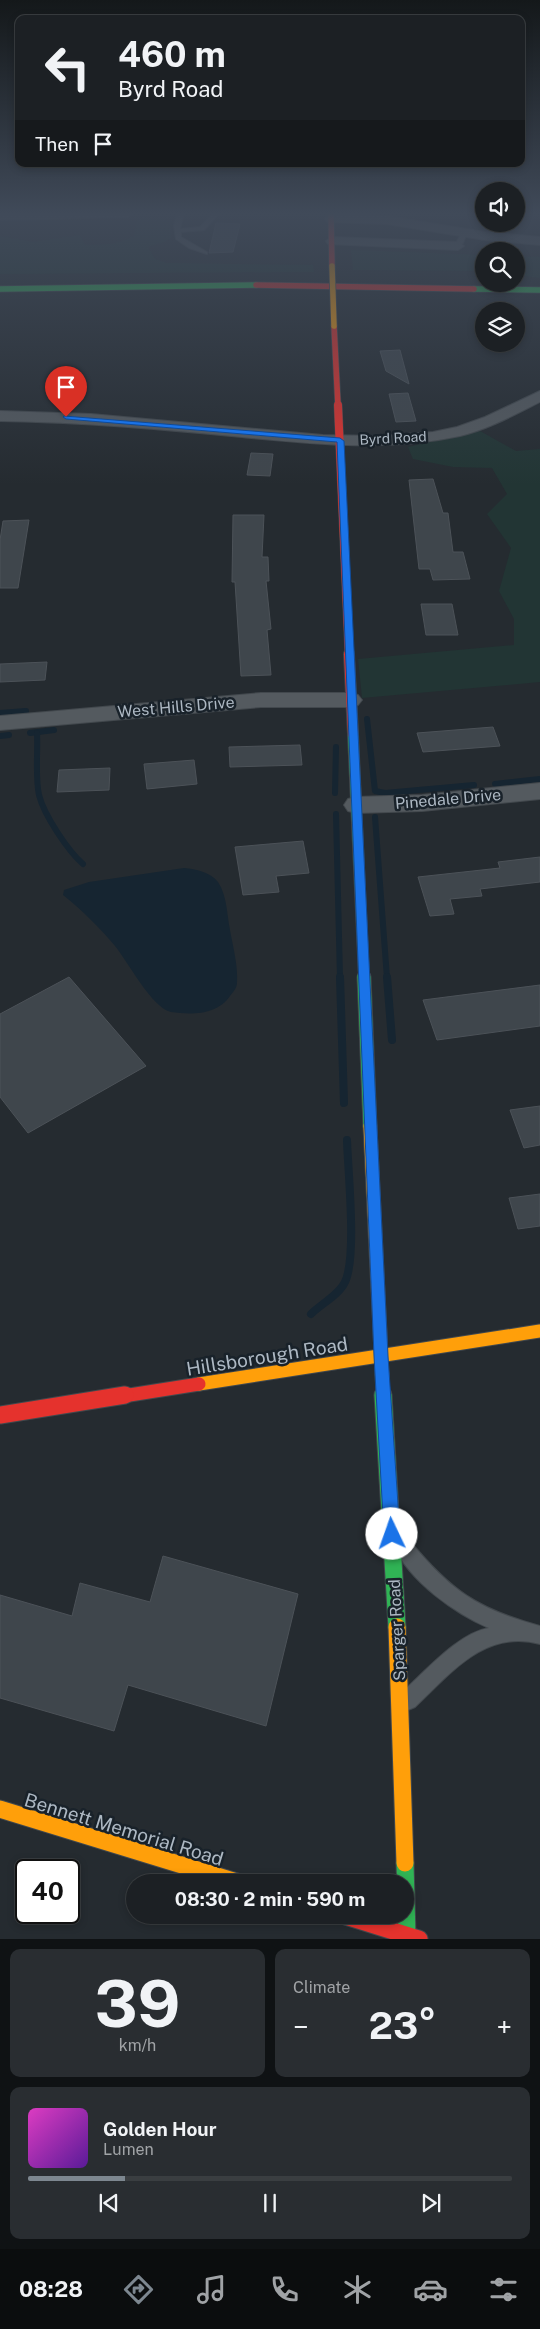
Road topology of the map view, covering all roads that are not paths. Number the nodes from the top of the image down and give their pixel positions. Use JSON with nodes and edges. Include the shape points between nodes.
{"nodes":[{"id":1,"x":333,"y":303,"type":"edge"},
{"id":2,"x":321,"y":304,"type":"dead end"},
{"id":3,"x":349,"y":304,"type":"dead end"},
{"id":4,"x":540,"y":396,"type":"edge"},
{"id":5,"x":0,"y":416,"type":"edge"},
{"id":6,"x":340,"y":441,"type":"junction"},
{"id":7,"x":352,"y":700,"type":"junction"},
{"id":8,"x":0,"y":723,"type":"edge"},
{"id":9,"x":540,"y":791,"type":"edge"},
{"id":10,"x":356,"y":806,"type":"junction"},
{"id":11,"x":540,"y":1331,"type":"edge"},
{"id":12,"x":381,"y":1356,"type":"junction"},
{"id":13,"x":0,"y":1414,"type":"edge"},
{"id":14,"x":392,"y":1534,"type":"junction"},
{"id":15,"x":531,"y":1633,"type":"edge"},
{"id":16,"x":400,"y":1707,"type":"junction"},
{"id":17,"x":0,"y":1809,"type":"edge"},
{"id":18,"x":211,"y":1874,"type":"edge"},
{"id":19,"x":369,"y":1924,"type":"edge"},
{"id":20,"x":411,"y":1938,"type":"edge"}],
"edges":[{"from":1,"to":6,"type":"main road","name":"Sparger Road","bridge":true},
{"from":2,"to":3,"type":"main road"},
{"from":4,"to":6,"type":"street","name":"Byrd Road","via":[[479,425],[444,434],[394,440]]},
{"from":5,"to":6,"type":"street","name":"Byrd Road","via":[[86,418]]},
{"from":6,"to":7,"type":"main road","name":"Sparger Road"},
{"from":7,"to":8,"type":"street","name":"West Hills Drive","via":[[261,700]]},
{"from":7,"to":10,"type":"main road","name":"Sparger Road"},
{"from":9,"to":10,"type":"street","name":"Pinedale Drive"},
{"from":10,"to":12,"type":"main road","name":"Sparger Road"},
{"from":11,"to":12,"type":"main road","name":"Hillsborough Road"},
{"from":12,"to":13,"type":"main road","name":"Hillsborough Road"},
{"from":12,"to":14,"type":"main road","name":"Sparger Road"},
{"from":14,"to":15,"type":"lane","via":[[446,1594],[471,1610]]},
{"from":14,"to":16,"type":"main road","name":"Sparger Road"},
{"from":15,"to":16,"type":"lane","via":[[483,1638],[459,1653]]},
{"from":16,"to":20,"type":"main road","name":"Sparger Road"},
{"from":17,"to":18,"type":"main road","name":"Bennett Memorial Road"},
{"from":19,"to":20,"type":"main road"}]}
